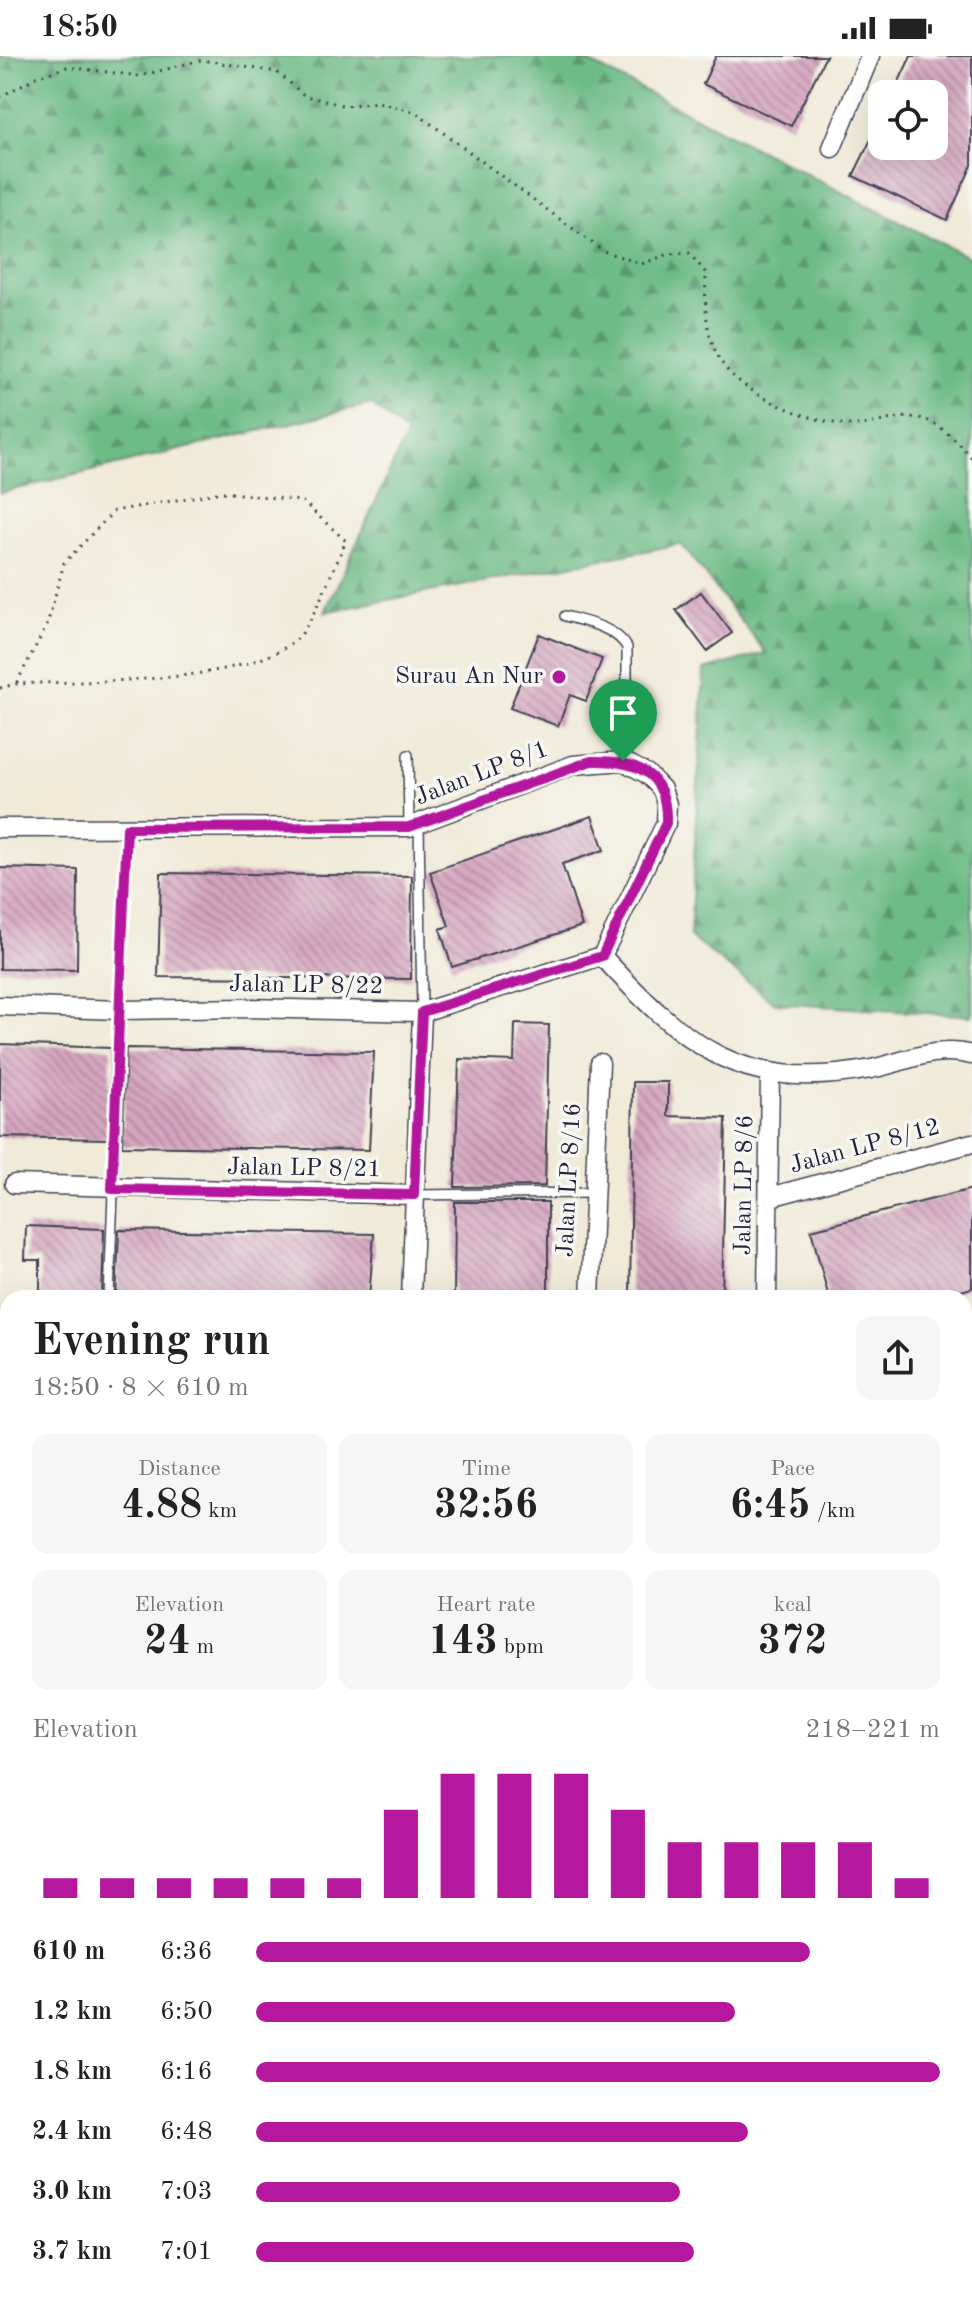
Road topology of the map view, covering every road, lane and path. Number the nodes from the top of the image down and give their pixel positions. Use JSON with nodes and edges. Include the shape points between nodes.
{"nodes":[{"id":1,"x":870,"y":56,"type":"edge"},
{"id":2,"x":0,"y":97,"type":"edge"},
{"id":3,"x":832,"y":148,"type":"dead end"},
{"id":4,"x":972,"y":459,"type":"edge"},
{"id":5,"x":565,"y":616,"type":"dead end"},
{"id":6,"x":16,"y":684,"type":"junction"},
{"id":7,"x":0,"y":688,"type":"edge"},
{"id":8,"x":408,"y":755,"type":"dead end"},
{"id":9,"x":623,"y":761,"type":"junction"},
{"id":10,"x":414,"y":826,"type":"junction"},
{"id":11,"x":0,"y":828,"type":"edge"},
{"id":12,"x":127,"y":828,"type":"junction"},
{"id":13,"x":602,"y":956,"type":"junction"},
{"id":14,"x":0,"y":1006,"type":"edge"},
{"id":15,"x":121,"y":1010,"type":"junction"},
{"id":16,"x":422,"y":1012,"type":"junction"},
{"id":17,"x":972,"y":1055,"type":"edge"},
{"id":18,"x":600,"y":1063,"type":"dead end"},
{"id":19,"x":770,"y":1073,"type":"junction"},
{"id":20,"x":972,"y":1143,"type":"edge"},
{"id":21,"x":14,"y":1184,"type":"dead end"},
{"id":22,"x":112,"y":1189,"type":"junction"},
{"id":23,"x":593,"y":1193,"type":"junction"},
{"id":24,"x":414,"y":1195,"type":"junction"},
{"id":25,"x":770,"y":1197,"type":"junction"},
{"id":26,"x":109,"y":1290,"type":"edge"},
{"id":27,"x":411,"y":1290,"type":"edge"},
{"id":28,"x":590,"y":1290,"type":"edge"},
{"id":29,"x":767,"y":1290,"type":"edge"},
{"id":30,"x":420,"y":2298,"type":"edge"},
{"id":31,"x":434,"y":2298,"type":"edge"}],
"edges":[{"from":1,"to":3,"type":"street"},
{"from":2,"to":4,"type":"path","via":[[67,67],[140,76],[201,60],[277,72],[305,96],[346,106],[378,102],[415,112],[603,251],[642,264],[689,253],[706,273],[705,322],[722,365],[757,392],[801,417],[858,425],[899,416],[930,421]]},
{"from":5,"to":9,"type":"lane","via":[[608,630],[627,647]]},
{"from":6,"to":6,"type":"path","via":[[47,625],[64,563],[114,511],[222,492],[302,501],[346,541],[299,639],[259,659],[163,677]]},
{"from":6,"to":7,"type":"path"},
{"from":8,"to":10,"type":"lane"},
{"from":9,"to":10,"type":"street","name":"Jalan LP 8/1","via":[[573,765]]},
{"from":9,"to":13,"type":"street","via":[[662,789],[666,823]]},
{"from":10,"to":12,"type":"street","name":"Jalan LP 8/1"},
{"from":10,"to":16,"type":"lane"},
{"from":11,"to":12,"type":"street","name":"Jalan LP 8/1"},
{"from":12,"to":15,"type":"lane"},
{"from":13,"to":16,"type":"street","name":"Jalan LP 8/22"},
{"from":13,"to":19,"type":"street","via":[[683,1036],[736,1065]]},
{"from":14,"to":15,"type":"street","name":"Jalan LP 8/22"},
{"from":15,"to":16,"type":"street","name":"Jalan LP 8/22"},
{"from":15,"to":22,"type":"lane"},
{"from":16,"to":24,"type":"street"},
{"from":17,"to":19,"type":"street","via":[[929,1052],[837,1075]]},
{"from":18,"to":23,"type":"street","name":"Jalan LP 8/16"},
{"from":19,"to":25,"type":"street","name":"Jalan LP 8/6"},
{"from":20,"to":25,"type":"street","name":"Jalan LP 8/12"},
{"from":21,"to":22,"type":"street","name":"Jalan LP 8/21"},
{"from":22,"to":24,"type":"street","name":"Jalan LP 8/21"},
{"from":22,"to":26,"type":"lane"},
{"from":23,"to":24,"type":"lane","name":"Jalan LP 8/21"},
{"from":23,"to":28,"type":"street","name":"Jalan LP 8/16"},
{"from":24,"to":27,"type":"street"},
{"from":25,"to":29,"type":"street","name":"Jalan LP 8/6"},
{"from":30,"to":31,"type":"lane"}]}
